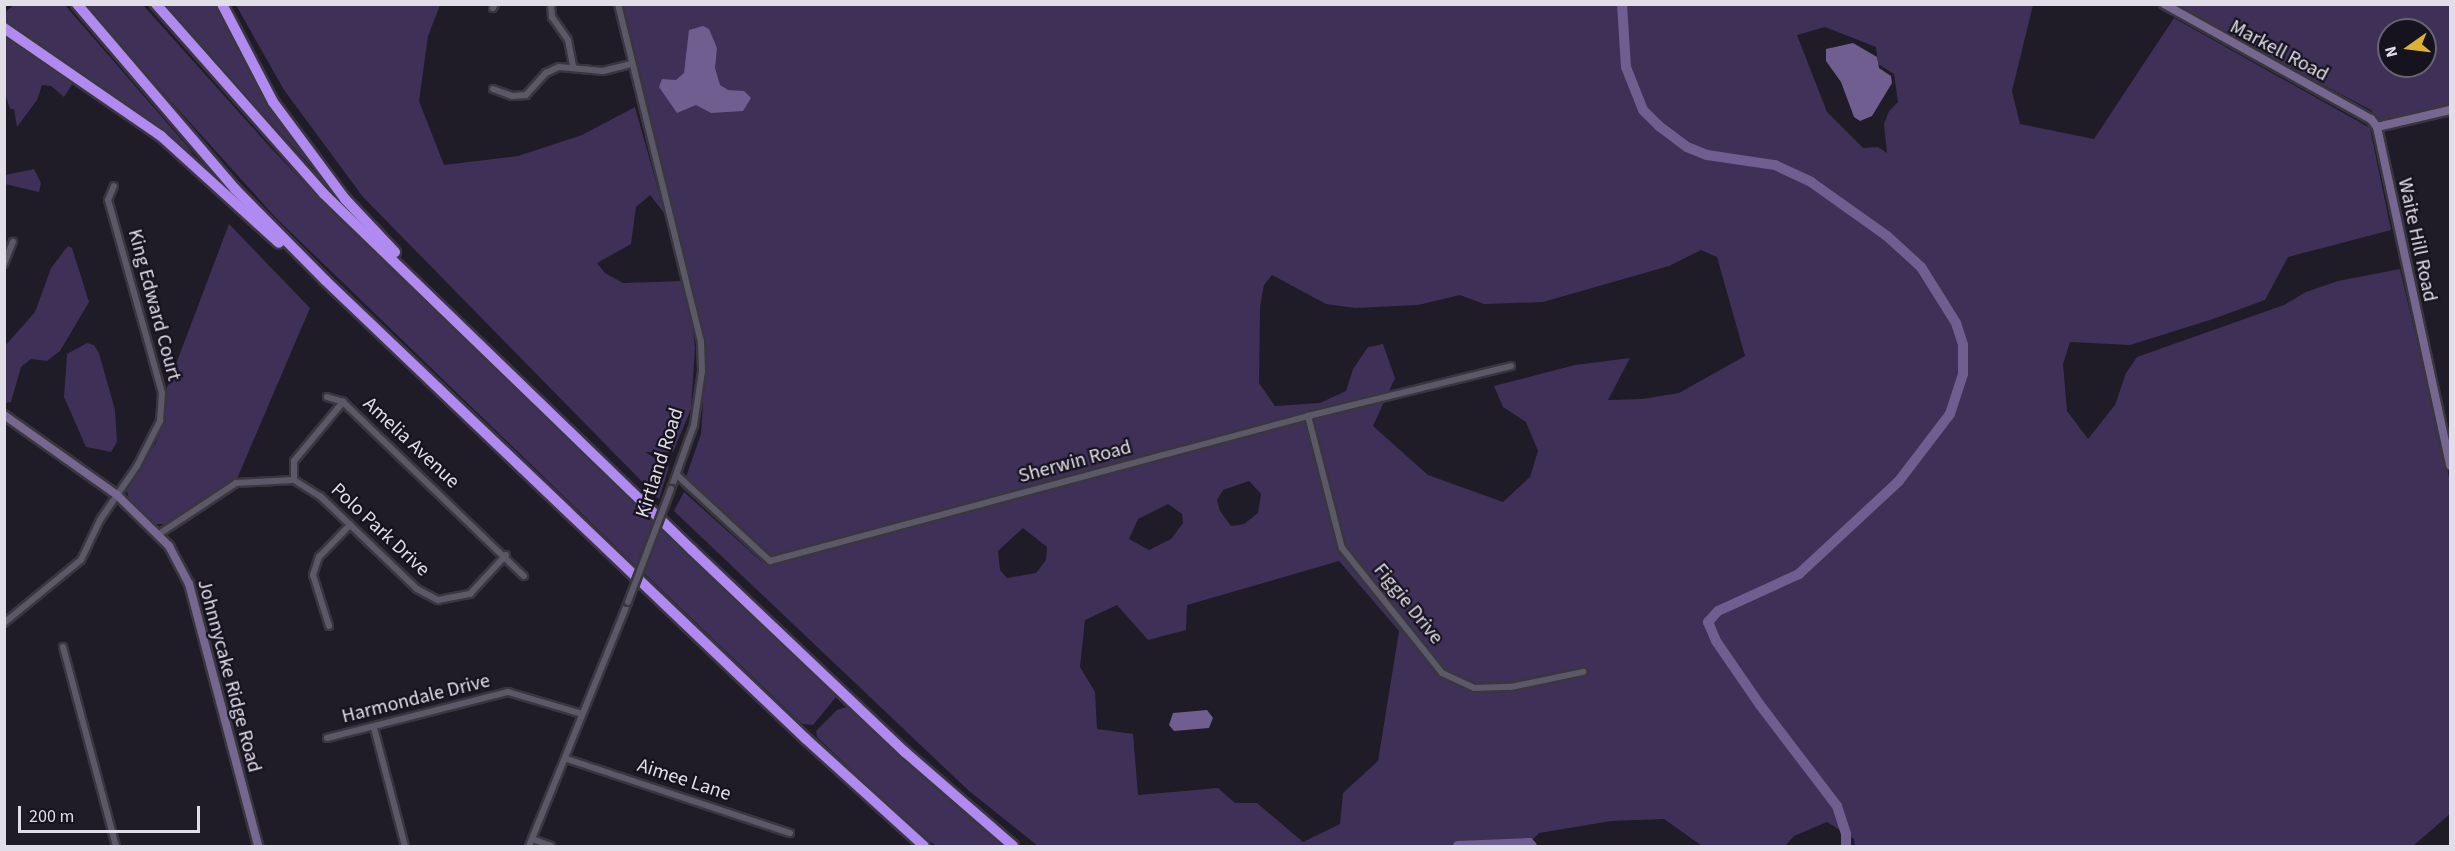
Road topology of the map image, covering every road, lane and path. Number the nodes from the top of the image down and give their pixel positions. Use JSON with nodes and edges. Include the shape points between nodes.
{"nodes":[{"id":1,"x":77,"y":4,"type":"edge"},
{"id":2,"x":156,"y":4,"type":"edge"},
{"id":3,"x":222,"y":4,"type":"edge"},
{"id":4,"x":551,"y":4,"type":"edge"},
{"id":5,"x":618,"y":4,"type":"edge"},
{"id":6,"x":2164,"y":4,"type":"edge"},
{"id":7,"x":4,"y":28,"type":"edge"},
{"id":8,"x":632,"y":64,"type":"junction"},
{"id":9,"x":573,"y":66,"type":"junction"},
{"id":10,"x":493,"y":89,"type":"dead end"},
{"id":11,"x":2451,"y":110,"type":"edge"},
{"id":12,"x":2377,"y":128,"type":"junction"},
{"id":13,"x":114,"y":186,"type":"dead end"},
{"id":14,"x":13,"y":242,"type":"dead end"},
{"id":15,"x":4,"y":264,"type":"edge"},
{"id":16,"x":475,"y":338,"type":"junction"},
{"id":17,"x":386,"y":339,"type":"junction"},
{"id":18,"x":1511,"y":366,"type":"dead end"},
{"id":19,"x":327,"y":397,"type":"dead end"},
{"id":20,"x":343,"y":402,"type":"junction"},
{"id":21,"x":4,"y":415,"type":"edge"},
{"id":22,"x":1308,"y":416,"type":"junction"},
{"id":23,"x":2451,"y":465,"type":"edge"},
{"id":24,"x":677,"y":475,"type":"junction"},
{"id":25,"x":294,"y":480,"type":"junction"},
{"id":26,"x":117,"y":495,"type":"junction"},
{"id":27,"x":350,"y":525,"type":"junction"},
{"id":28,"x":159,"y":534,"type":"junction"},
{"id":29,"x":506,"y":555,"type":"junction"},
{"id":30,"x":524,"y":576,"type":"dead end"},
{"id":31,"x":4,"y":622,"type":"edge"},
{"id":32,"x":329,"y":626,"type":"dead end"},
{"id":33,"x":63,"y":647,"type":"dead end"},
{"id":34,"x":1583,"y":672,"type":"dead end"},
{"id":35,"x":582,"y":714,"type":"junction"},
{"id":36,"x":374,"y":728,"type":"junction"},
{"id":37,"x":327,"y":738,"type":"dead end"},
{"id":38,"x":567,"y":759,"type":"junction"},
{"id":39,"x":790,"y":833,"type":"dead end"},
{"id":40,"x":532,"y":839,"type":"junction"},
{"id":41,"x":116,"y":846,"type":"edge"},
{"id":42,"x":258,"y":846,"type":"edge"},
{"id":43,"x":405,"y":846,"type":"edge"},
{"id":44,"x":529,"y":846,"type":"edge"},
{"id":45,"x":551,"y":846,"type":"edge"},
{"id":46,"x":924,"y":846,"type":"edge"},
{"id":47,"x":1012,"y":846,"type":"edge"}],
"edges":[{"from":1,"to":17,"type":"highway","via":[[235,189]]},
{"from":2,"to":16,"type":"highway","via":[[324,194]]},
{"from":3,"to":16,"type":"highway","via":[[273,102],[306,148],[345,199]]},
{"from":4,"to":9,"type":"street","via":[[552,17],[568,40]]},
{"from":5,"to":8,"type":"street","name":"Kirtland Road"},
{"from":6,"to":12,"type":"street","name":"Markell Road","via":[[2353,108],[2371,119]]},
{"from":7,"to":17,"type":"highway","via":[[161,136]]},
{"from":8,"to":9,"type":"street","via":[[603,71]]},
{"from":8,"to":24,"type":"street","name":"Kirtland Road","via":[[701,342],[702,371],[694,425]]},
{"from":9,"to":10,"type":"street","via":[[546,73],[526,95],[512,96]]},
{"from":11,"to":12,"type":"street"},
{"from":12,"to":23,"type":"street","name":"Waite Hill Road"},
{"from":13,"to":26,"type":"street","name":"King Edward Court","via":[[108,200],[162,403],[151,440]]},
{"from":14,"to":15,"type":"street"},
{"from":16,"to":47,"type":"highway","via":[[880,728]]},
{"from":17,"to":46,"type":"highway","via":[[798,732]]},
{"from":18,"to":22,"type":"street","name":"Sherwin Road"},
{"from":19,"to":20,"type":"street"},
{"from":20,"to":25,"type":"street","name":"Amelia Avenue","via":[[294,461]]},
{"from":20,"to":29,"type":"street","name":"Amelia Avenue"},
{"from":21,"to":26,"type":"street","name":"Johnnycake Ridge Road"},
{"from":22,"to":24,"type":"street","name":"Sherwin Road","via":[[770,561]]},
{"from":22,"to":34,"type":"street","name":"Figgie Drive","via":[[1342,548],[1442,673],[1473,688],[1511,687]]},
{"from":24,"to":35,"type":"street","name":"Kirtland Road","bridge":true},
{"from":25,"to":27,"type":"street","name":"Polo Park Drive","via":[[320,496]]},
{"from":25,"to":28,"type":"street","via":[[236,483]]},
{"from":26,"to":28,"type":"street","name":"Johnnycake Ridge Road"},
{"from":26,"to":31,"type":"street","name":"King Edward Court","via":[[81,560]]},
{"from":27,"to":29,"type":"street","name":"Polo Park Drive","via":[[417,589],[438,600],[460,599],[470,594]]},
{"from":27,"to":32,"type":"street","via":[[320,557],[313,575]]},
{"from":28,"to":42,"type":"street","name":"Johnnycake Ridge Road","via":[[189,584]]},
{"from":29,"to":30,"type":"street","name":"Amelia Avenue"},
{"from":33,"to":41,"type":"street"},
{"from":35,"to":36,"type":"street","name":"Harmondale Drive","via":[[508,692]]},
{"from":35,"to":38,"type":"street","name":"Kirtland Road"},
{"from":36,"to":37,"type":"street","name":"Harmondale Drive"},
{"from":36,"to":43,"type":"street"},
{"from":38,"to":39,"type":"street","name":"Aimee Lane"},
{"from":38,"to":40,"type":"street","name":"Kirtland Road"},
{"from":40,"to":44,"type":"street","name":"Kirtland Road"},
{"from":40,"to":45,"type":"street"}]}
